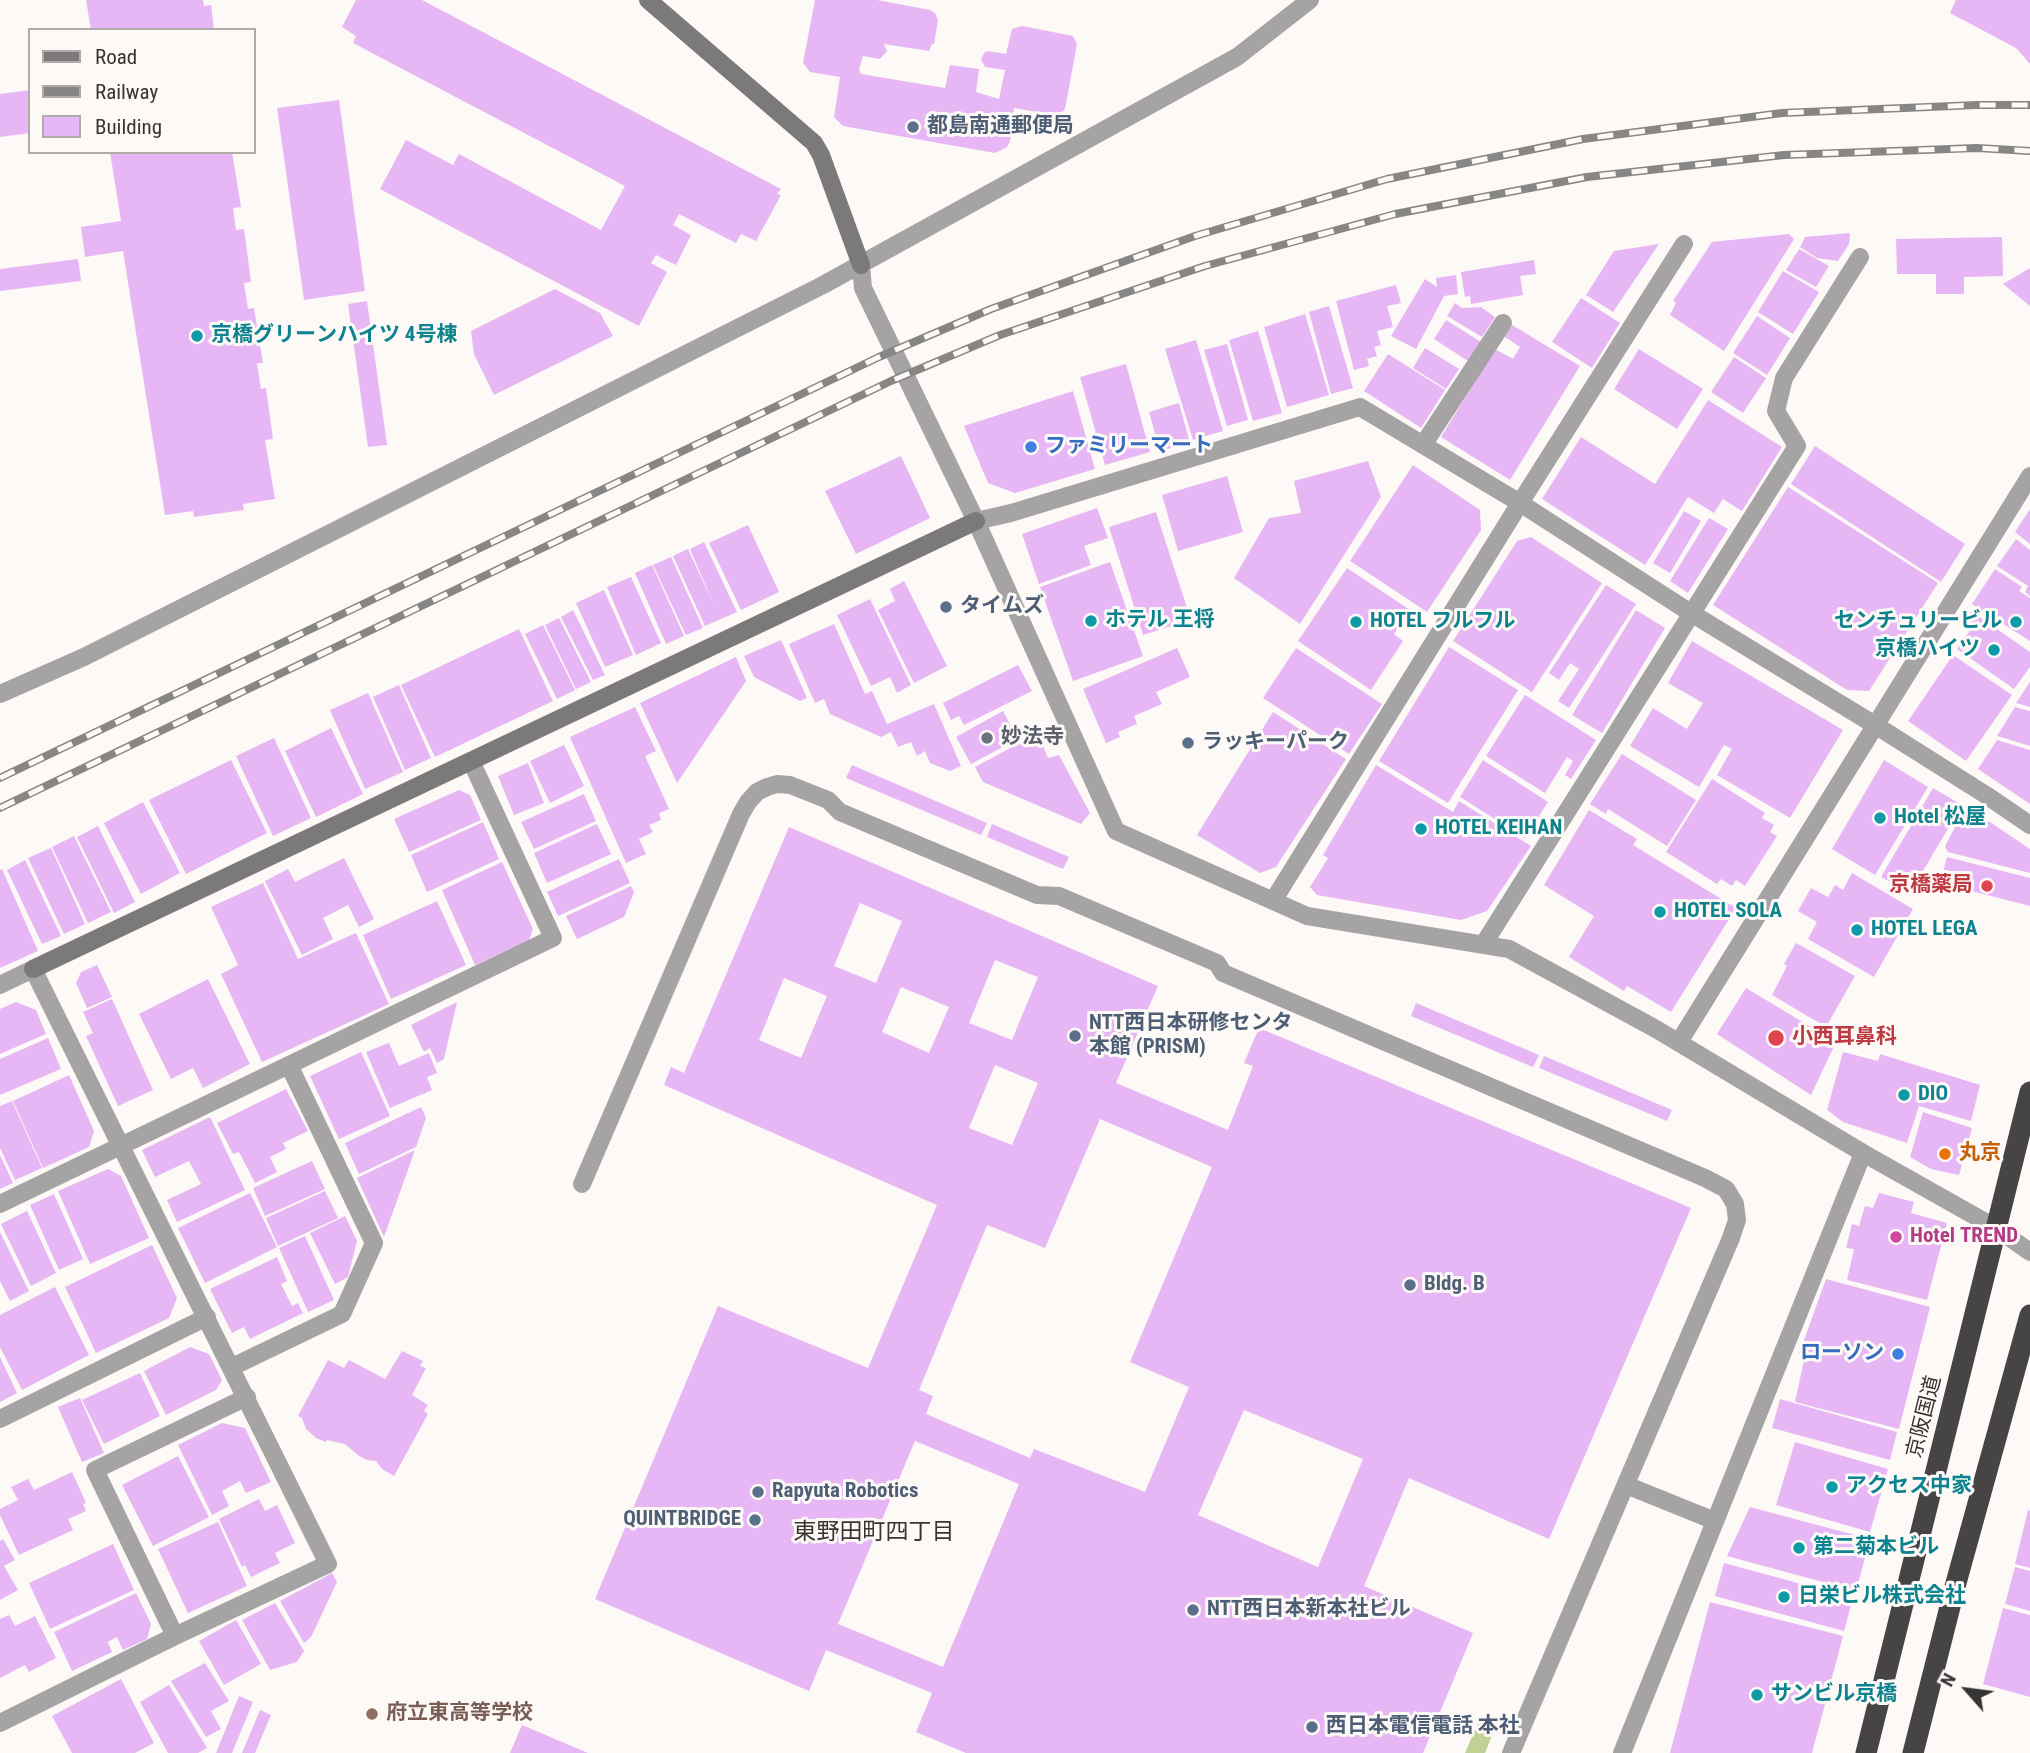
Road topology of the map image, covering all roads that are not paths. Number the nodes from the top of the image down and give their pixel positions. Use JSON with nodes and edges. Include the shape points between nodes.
{"nodes":[{"id":1,"x":648,"y":0,"type":"edge"},
{"id":2,"x":1310,"y":0,"type":"edge"},
{"id":3,"x":1684,"y":244,"type":"dead end"},
{"id":4,"x":1860,"y":257,"type":"dead end"},
{"id":5,"x":861,"y":265,"type":"junction"},
{"id":6,"x":1503,"y":323,"type":"dead end"},
{"id":7,"x":1423,"y":445,"type":"junction"},
{"id":8,"x":2030,"y":476,"type":"edge"},
{"id":9,"x":1520,"y":503,"type":"junction"},
{"id":10,"x":976,"y":520,"type":"junction"},
{"id":11,"x":1691,"y":613,"type":"junction"},
{"id":12,"x":0,"y":694,"type":"edge"},
{"id":13,"x":1875,"y":725,"type":"junction"},
{"id":14,"x":471,"y":761,"type":"junction"},
{"id":15,"x":2030,"y":825,"type":"edge"},
{"id":16,"x":1273,"y":901,"type":"junction"},
{"id":17,"x":1483,"y":945,"type":"junction"},
{"id":18,"x":33,"y":969,"type":"junction"},
{"id":19,"x":0,"y":985,"type":"edge"},
{"id":20,"x":1679,"y":1042,"type":"junction"},
{"id":21,"x":289,"y":1065,"type":"junction"},
{"id":22,"x":2030,"y":1092,"type":"edge"},
{"id":23,"x":122,"y":1146,"type":"junction"},
{"id":24,"x":1863,"y":1153,"type":"junction"},
{"id":25,"x":582,"y":1184,"type":"dead end"},
{"id":26,"x":0,"y":1204,"type":"edge"},
{"id":27,"x":1996,"y":1228,"type":"junction"},
{"id":28,"x":2030,"y":1252,"type":"edge"},
{"id":29,"x":2030,"y":1315,"type":"edge"},
{"id":30,"x":207,"y":1317,"type":"junction"},
{"id":31,"x":232,"y":1367,"type":"junction"},
{"id":32,"x":247,"y":1397,"type":"junction"},
{"id":33,"x":0,"y":1419,"type":"edge"},
{"id":34,"x":1626,"y":1485,"type":"junction"},
{"id":35,"x":1715,"y":1521,"type":"junction"},
{"id":36,"x":175,"y":1636,"type":"junction"},
{"id":37,"x":0,"y":1723,"type":"edge"},
{"id":38,"x":1511,"y":1753,"type":"edge"},
{"id":39,"x":1622,"y":1753,"type":"edge"},
{"id":40,"x":1866,"y":1753,"type":"edge"},
{"id":41,"x":1913,"y":1753,"type":"edge"}],
"edges":[{"from":1,"to":5,"type":"street","via":[[814,143]]},
{"from":2,"to":5,"type":"street","via":[[1237,57]]},
{"from":3,"to":9,"type":"street"},
{"from":4,"to":11,"type":"street","via":[[1784,378],[1776,411],[1797,446]]},
{"from":5,"to":10,"type":"street","via":[[863,288]]},
{"from":5,"to":12,"type":"street","via":[[84,657]]},
{"from":6,"to":7,"type":"street"},
{"from":7,"to":9,"type":"street"},
{"from":7,"to":10,"type":"street","via":[[1360,407]]},
{"from":8,"to":13,"type":"street"},
{"from":9,"to":11,"type":"street"},
{"from":9,"to":16,"type":"street"},
{"from":10,"to":14,"type":"street"},
{"from":10,"to":16,"type":"street","via":[[1116,831]]},
{"from":11,"to":13,"type":"street"},
{"from":11,"to":17,"type":"street"},
{"from":13,"to":15,"type":"street"},
{"from":13,"to":20,"type":"street"},
{"from":14,"to":18,"type":"street"},
{"from":14,"to":21,"type":"street","via":[[553,938]]},
{"from":16,"to":17,"type":"street","via":[[1307,916]]},
{"from":17,"to":20,"type":"street","via":[[1509,949]]},
{"from":18,"to":19,"type":"street"},
{"from":18,"to":23,"type":"street"},
{"from":20,"to":24,"type":"street"},
{"from":21,"to":23,"type":"street"},
{"from":21,"to":31,"type":"street","via":[[374,1243],[342,1314]]},
{"from":22,"to":27,"type":"highway","name":"京阪国道"},
{"from":23,"to":26,"type":"street"},
{"from":23,"to":30,"type":"street"},
{"from":24,"to":27,"type":"street"},
{"from":24,"to":35,"type":"street"},
{"from":25,"to":34,"type":"street","via":[[741,814],[757,792],[777,784],[790,785],[828,800],[839,812],[1037,895],[1059,896],[1217,963],[1223,973],[1726,1189],[1737,1220]]},
{"from":27,"to":28,"type":"street"},
{"from":27,"to":40,"type":"highway","name":"京阪国道"},
{"from":29,"to":41,"type":"highway"},
{"from":30,"to":31,"type":"street"},
{"from":30,"to":33,"type":"street"},
{"from":31,"to":32,"type":"street"},
{"from":32,"to":36,"type":"street","via":[[95,1470]]},
{"from":32,"to":36,"type":"street","via":[[328,1564]]},
{"from":34,"to":35,"type":"street"},
{"from":34,"to":38,"type":"street"},
{"from":35,"to":39,"type":"street"},
{"from":36,"to":37,"type":"street"}]}
